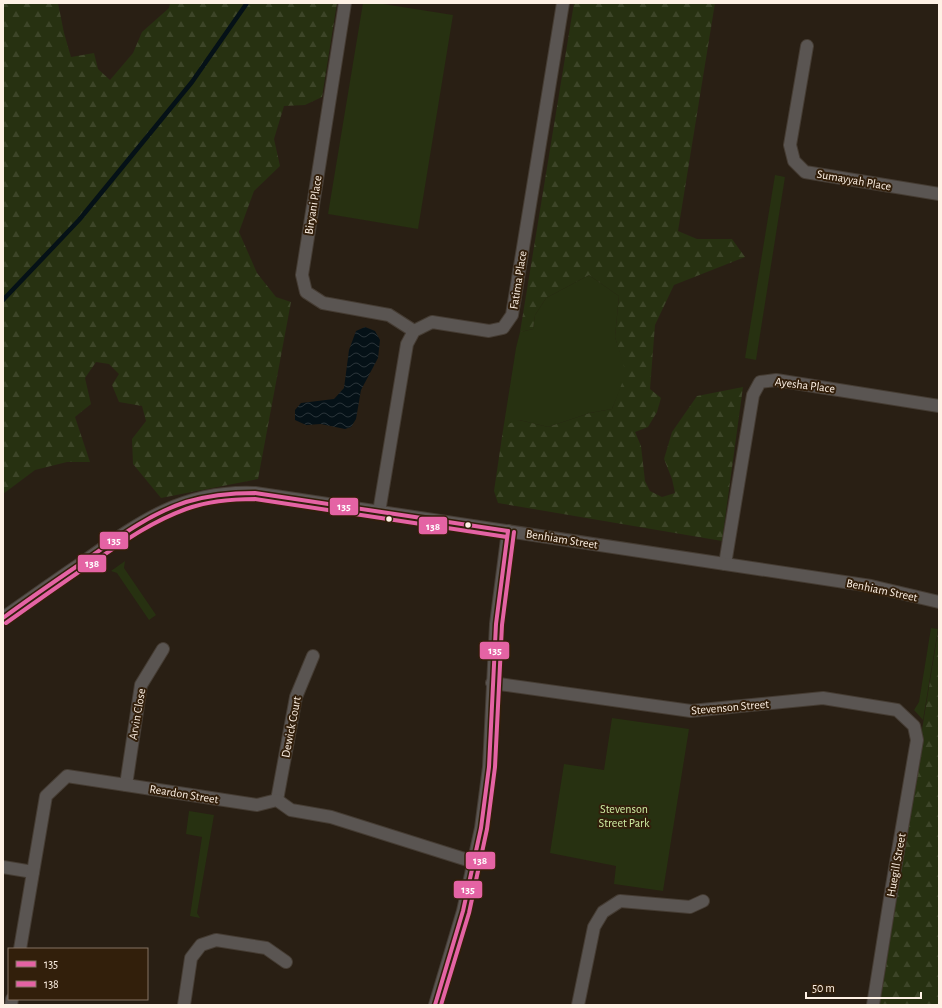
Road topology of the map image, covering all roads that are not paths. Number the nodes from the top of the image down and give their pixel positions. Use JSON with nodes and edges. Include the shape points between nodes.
{"nodes":[{"id":1,"x":345,"y":3,"type":"edge"},
{"id":2,"x":563,"y":3,"type":"edge"},
{"id":3,"x":807,"y":46,"type":"dead end"},
{"id":4,"x":939,"y":194,"type":"edge"},
{"id":5,"x":414,"y":331,"type":"junction"},
{"id":6,"x":939,"y":406,"type":"edge"},
{"id":7,"x":380,"y":512,"type":"junction"},
{"id":8,"x":508,"y":531,"type":"junction"},
{"id":9,"x":725,"y":564,"type":"junction"},
{"id":10,"x":939,"y":602,"type":"edge"},
{"id":11,"x":3,"y":618,"type":"edge"},
{"id":12,"x":163,"y":649,"type":"dead end"},
{"id":13,"x":313,"y":656,"type":"dead end"},
{"id":14,"x":492,"y":683,"type":"junction"},
{"id":15,"x":914,"y":726,"type":"joint"},
{"id":16,"x":126,"y":785,"type":"junction"},
{"id":17,"x":277,"y":800,"type":"junction"},
{"id":18,"x":474,"y":862,"type":"junction"},
{"id":19,"x":3,"y":867,"type":"edge"},
{"id":20,"x":33,"y":872,"type":"junction"},
{"id":21,"x":703,"y":901,"type":"dead end"},
{"id":22,"x":20,"y":948,"type":"edge"},
{"id":23,"x":286,"y":962,"type":"dead end"},
{"id":24,"x":184,"y":1005,"type":"edge"},
{"id":25,"x":435,"y":1005,"type":"edge"},
{"id":26,"x":578,"y":1005,"type":"edge"},
{"id":27,"x":873,"y":1005,"type":"edge"}],
"edges":[{"from":1,"to":5,"type":"street","name":"Biryani Place","via":[[302,275],[306,292],[323,303],[389,315]]},
{"from":2,"to":5,"type":"street","name":"Fatima Place","via":[[512,315],[503,328],[490,331],[432,322]]},
{"from":3,"to":4,"type":"street","name":"Sumayyah Place","via":[[790,145],[794,161],[805,172]]},
{"from":5,"to":7,"type":"street","via":[[407,344]]},
{"from":6,"to":9,"type":"street","name":"Ayesha Place","via":[[776,380],[760,382],[753,395]]},
{"from":7,"to":8,"type":"street","name":"Benhiam Street"},
{"from":7,"to":11,"type":"street","name":"Benhiam Street","via":[[255,493],[235,492],[197,498],[178,504],[132,527]]},
{"from":8,"to":9,"type":"street","name":"Benhiam Street"},
{"from":8,"to":14,"type":"street","via":[[496,624]]},
{"from":9,"to":10,"type":"street","name":"Benhiam Street","via":[[871,586]]},
{"from":12,"to":16,"type":"street","name":"Arvin Close","via":[[141,685]]},
{"from":13,"to":17,"type":"street","name":"Dewick Court","via":[[296,697]]},
{"from":14,"to":15,"type":"street","name":"Stevenson Street","via":[[691,711],[823,698],[897,710]]},
{"from":14,"to":18,"type":"street","via":[[489,767]]},
{"from":15,"to":27,"type":"street","name":"Huegill Street","via":[[917,740]]},
{"from":16,"to":17,"type":"street","name":"Reardon Street","via":[[257,805]]},
{"from":16,"to":20,"type":"street","name":"Reardon Street","via":[[67,776],[46,796]]},
{"from":17,"to":18,"type":"street","via":[[291,810],[332,818]]},
{"from":18,"to":25,"type":"street","via":[[463,911]]},
{"from":19,"to":20,"type":"street"},
{"from":20,"to":22,"type":"street","name":"Reardon Street"},
{"from":21,"to":26,"type":"street","via":[[690,907],[620,901],[603,912],[594,927]]},
{"from":23,"to":24,"type":"street","via":[[266,948],[216,940],[201,945],[191,958]]}]}
